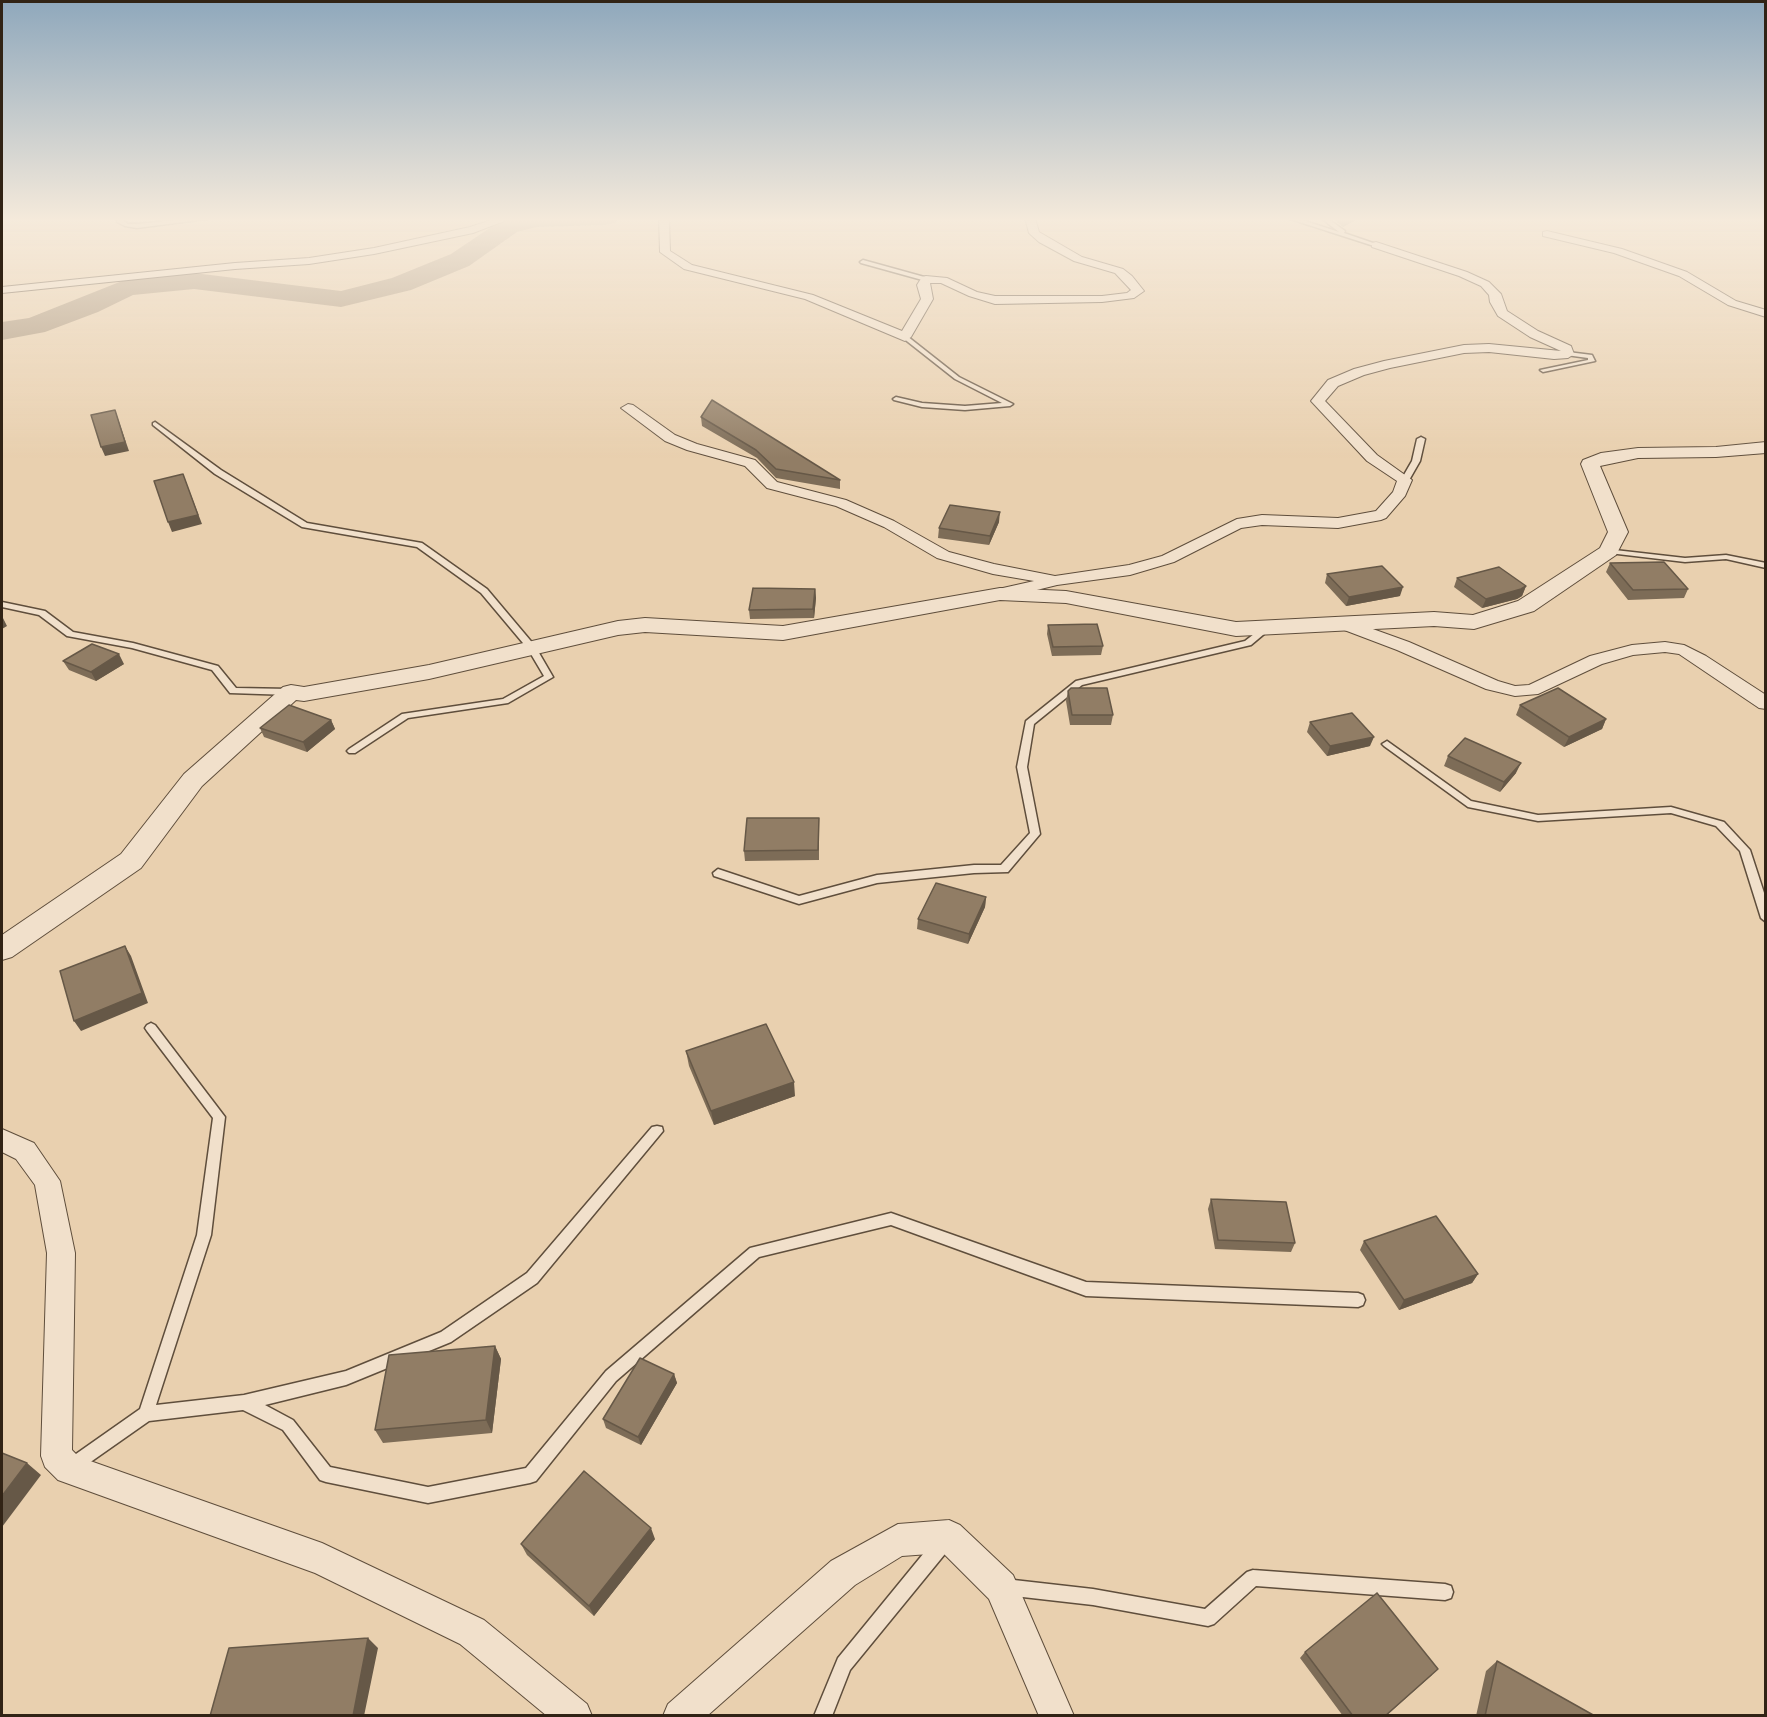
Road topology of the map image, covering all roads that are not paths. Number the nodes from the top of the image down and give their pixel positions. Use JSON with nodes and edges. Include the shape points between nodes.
{"nodes":[{"id":1,"x":812,"y":298,"type":"edge"},
{"id":2,"x":927,"y":298,"type":"edge"},
{"id":3,"x":988,"y":298,"type":"edge"},
{"id":4,"x":1110,"y":298,"type":"edge"},
{"id":5,"x":1496,"y":298,"type":"edge"},
{"id":6,"x":1724,"y":298,"type":"edge"},
{"id":7,"x":1766,"y":314,"type":"edge"},
{"id":8,"x":905,"y":337,"type":"junction"},
{"id":9,"x":1568,"y":354,"type":"junction"},
{"id":10,"x":1543,"y":370,"type":"dead end"},
{"id":11,"x":896,"y":399,"type":"dead end"},
{"id":12,"x":628,"y":408,"type":"dead end"},
{"id":13,"x":155,"y":424,"type":"dead end"},
{"id":14,"x":1421,"y":439,"type":"dead end"},
{"id":15,"x":1766,"y":447,"type":"edge"},
{"id":16,"x":1405,"y":480,"type":"junction"},
{"id":17,"x":1609,"y":551,"type":"junction"},
{"id":18,"x":1766,"y":566,"type":"edge"},
{"id":19,"x":1057,"y":580,"type":"junction"},
{"id":20,"x":1000,"y":594,"type":"junction"},
{"id":21,"x":2,"y":605,"type":"edge"},
{"id":22,"x":1345,"y":624,"type":"junction"},
{"id":23,"x":1267,"y":627,"type":"junction"},
{"id":24,"x":532,"y":648,"type":"junction"},
{"id":25,"x":291,"y":692,"type":"junction"},
{"id":26,"x":1766,"y":704,"type":"edge"},
{"id":27,"x":1387,"y":744,"type":"dead end"},
{"id":28,"x":351,"y":752,"type":"dead end"},
{"id":29,"x":718,"y":873,"type":"dead end"},
{"id":30,"x":1766,"y":918,"type":"edge"},
{"id":31,"x":2,"y":949,"type":"edge"},
{"id":32,"x":151,"y":1028,"type":"dead end"},
{"id":33,"x":657,"y":1131,"type":"dead end"},
{"id":34,"x":2,"y":1140,"type":"edge"},
{"id":35,"x":1358,"y":1300,"type":"dead end"},
{"id":36,"x":244,"y":1402,"type":"junction"},
{"id":37,"x":146,"y":1414,"type":"junction"},
{"id":38,"x":69,"y":1469,"type":"junction"},
{"id":39,"x":949,"y":1536,"type":"junction"},
{"id":40,"x":1001,"y":1587,"type":"junction"},
{"id":41,"x":1445,"y":1592,"type":"dead end"},
{"id":42,"x":575,"y":1716,"type":"edge"},
{"id":43,"x":680,"y":1716,"type":"edge"},
{"id":44,"x":823,"y":1716,"type":"edge"},
{"id":45,"x":1058,"y":1716,"type":"edge"}],
"edges":[{"from":1,"to":8,"type":"street"},
{"from":2,"to":8,"type":"street"},
{"from":3,"to":4,"type":"street"},
{"from":5,"to":9,"type":"street","via":[[1502,313],[1567,349]]},
{"from":6,"to":7,"type":"street"},
{"from":8,"to":11,"type":"lane","via":[[957,378],[1010,404],[965,408]]},
{"from":9,"to":10,"type":"lane","via":[[1590,356],[1592,361]]},
{"from":9,"to":16,"type":"street","via":[[1464,349],[1389,364],[1333,383],[1318,401],[1372,458]]},
{"from":12,"to":19,"type":"street","via":[[670,438],[750,463],[772,486],[841,503],[889,524],[943,555]]},
{"from":13,"to":24,"type":"lane","via":[[218,472],[305,525],[419,545],[484,591]]},
{"from":14,"to":16,"type":"lane","via":[[1416,461]]},
{"from":15,"to":17,"type":"street","via":[[1638,453],[1590,464],[1618,532]]},
{"from":16,"to":19,"type":"street","via":[[1400,493],[1381,515],[1338,523],[1262,520],[1237,524],[1168,559],[1130,570]]},
{"from":17,"to":18,"type":"lane","via":[[1685,560],[1726,557]]},
{"from":17,"to":22,"type":"street","via":[[1526,606],[1474,622],[1434,619]]},
{"from":19,"to":20,"type":"street"},
{"from":20,"to":23,"type":"street","via":[[1066,597],[1236,629]]},
{"from":20,"to":24,"type":"street","via":[[783,633],[645,625]]},
{"from":21,"to":25,"type":"lane","via":[[42,613],[70,634],[215,668],[233,691]]},
{"from":22,"to":23,"type":"street"},
{"from":22,"to":26,"type":"street","via":[[1515,691],[1532,690],[1596,660],[1632,650],[1684,650]]},
{"from":23,"to":29,"type":"lane","via":[[1248,643],[1079,683],[1029,723],[1022,767],[1035,834],[1004,869],[877,879],[799,900]]},
{"from":24,"to":25,"type":"street","via":[[429,672],[304,694]]},
{"from":24,"to":28,"type":"lane","via":[[549,677],[505,701],[405,716]]},
{"from":25,"to":31,"type":"street","via":[[193,780],[131,861]]},
{"from":27,"to":30,"type":"lane","via":[[1468,804],[1538,818],[1671,810],[1720,824],[1744,850]]},
{"from":32,"to":37,"type":"lane","via":[[219,1117],[204,1235]]},
{"from":33,"to":36,"type":"lane","via":[[532,1278],[446,1337],[346,1378]]},
{"from":34,"to":38,"type":"street","via":[[25,1150],[47,1181],[61,1253],[56,1456]]},
{"from":35,"to":36,"type":"lane","via":[[1086,1289],[891,1219],[756,1252],[611,1376],[530,1475],[428,1495],[326,1474],[288,1425]]},
{"from":36,"to":37,"type":"lane"},
{"from":37,"to":38,"type":"lane"},
{"from":38,"to":42,"type":"street","via":[[322,1558],[472,1632]]},
{"from":39,"to":40,"type":"street"},
{"from":39,"to":43,"type":"street","via":[[898,1540],[843,1573]]},
{"from":39,"to":44,"type":"lane","via":[[844,1664]]},
{"from":40,"to":41,"type":"lane","via":[[1093,1597],[1208,1618],[1253,1578]]},
{"from":40,"to":45,"type":"street"}]}
